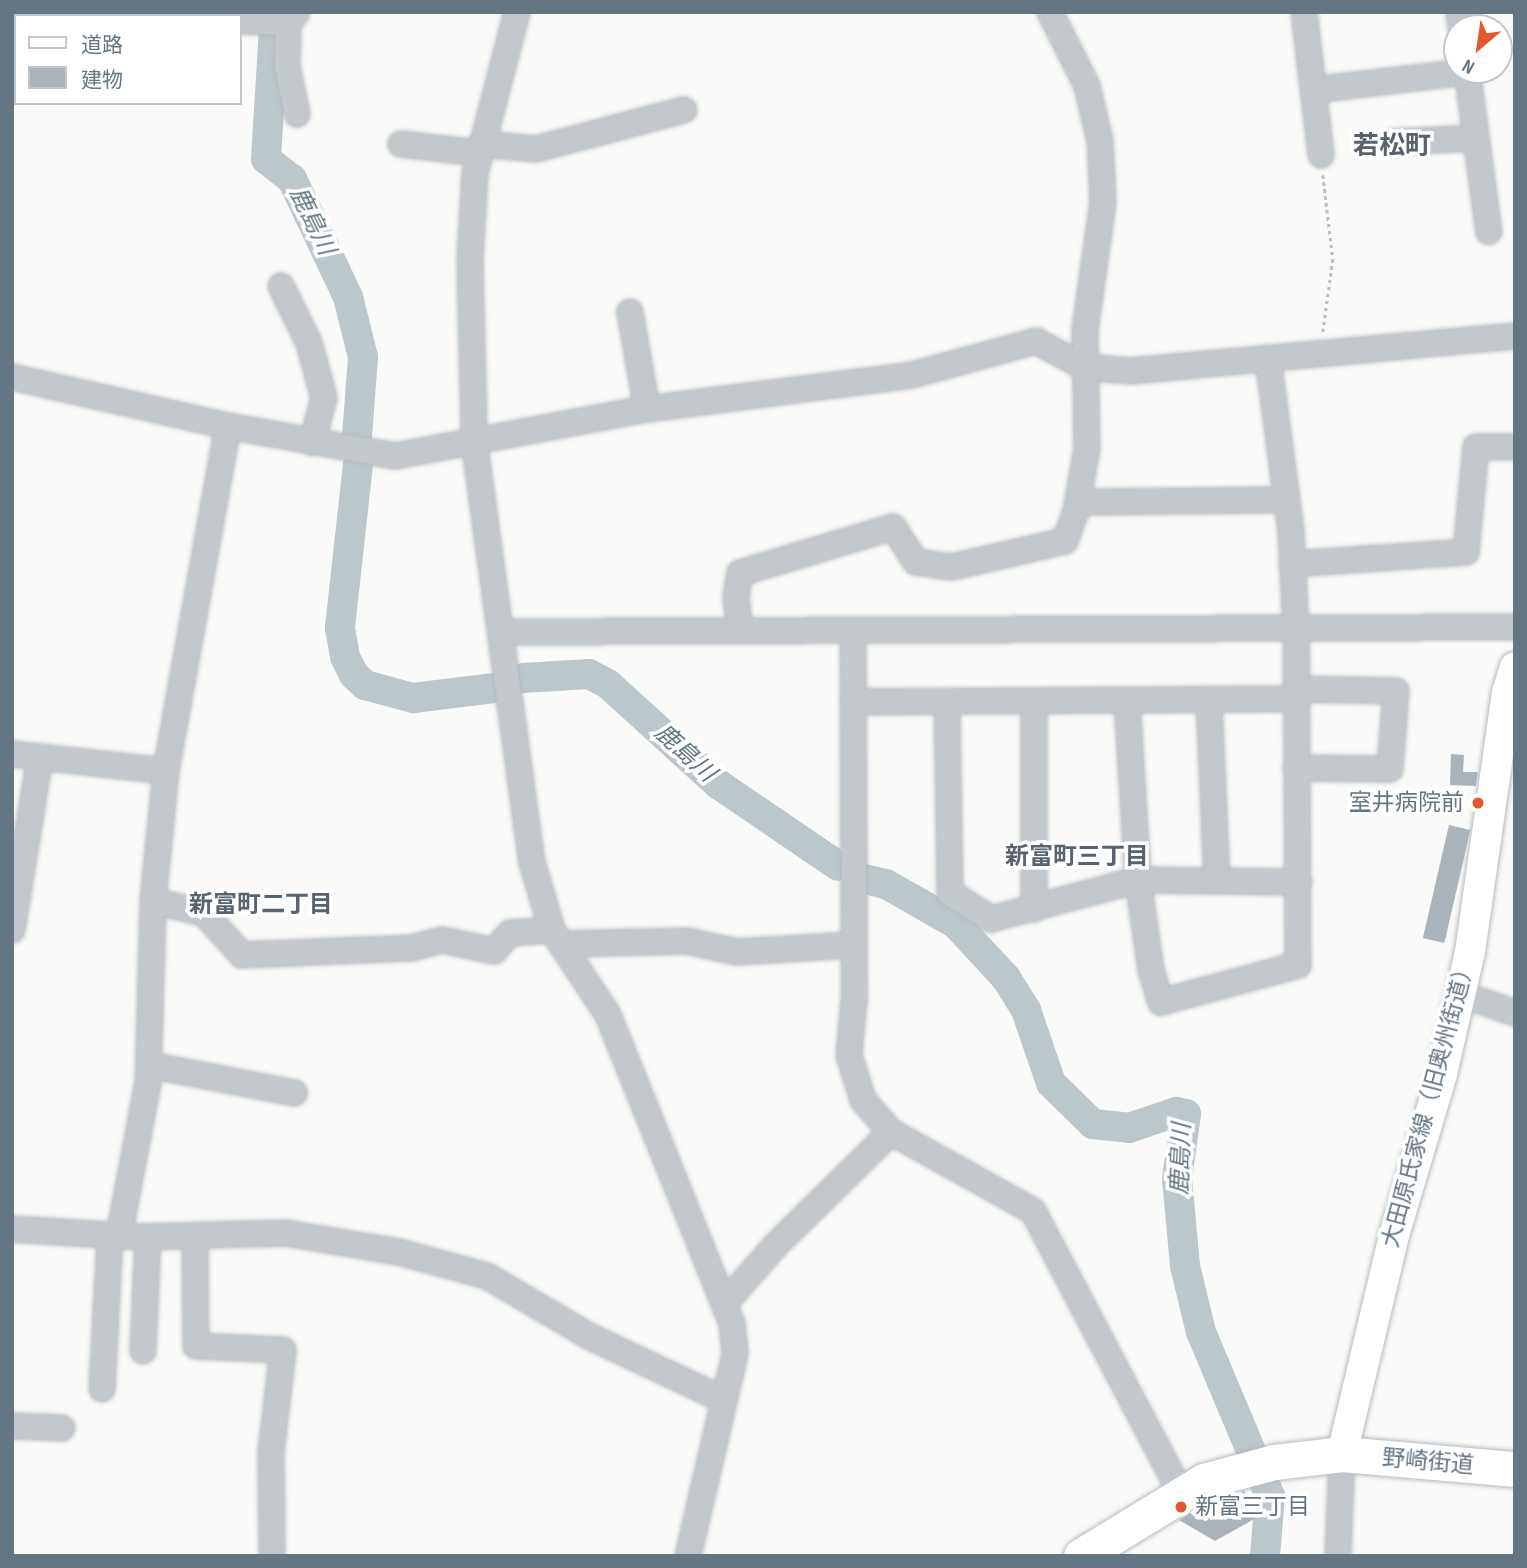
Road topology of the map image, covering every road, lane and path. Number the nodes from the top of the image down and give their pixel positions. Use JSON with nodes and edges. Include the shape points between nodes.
{"nodes":[{"id":1,"x":517,"y":12,"type":"edge"},
{"id":2,"x":1050,"y":12,"type":"edge"},
{"id":3,"x":1304,"y":12,"type":"edge"},
{"id":4,"x":292,"y":17,"type":"edge"},
{"id":5,"x":242,"y":21,"type":"edge"},
{"id":6,"x":1443,"y":74,"type":"edge"},
{"id":7,"x":1469,"y":84,"type":"edge"},
{"id":8,"x":1313,"y":90,"type":"junction"},
{"id":9,"x":684,"y":110,"type":"dead end"},
{"id":10,"x":297,"y":114,"type":"dead end"},
{"id":11,"x":1476,"y":138,"type":"junction"},
{"id":12,"x":1395,"y":142,"type":"dead end"},
{"id":13,"x":401,"y":144,"type":"dead end"},
{"id":14,"x":480,"y":149,"type":"junction"},
{"id":15,"x":1321,"y":155,"type":"joint"},
{"id":16,"x":1489,"y":232,"type":"dead end"},
{"id":17,"x":281,"y":286,"type":"dead end"},
{"id":18,"x":630,"y":312,"type":"dead end"},
{"id":19,"x":1515,"y":336,"type":"edge"},
{"id":20,"x":1320,"y":354,"type":"junction"},
{"id":21,"x":1268,"y":359,"type":"junction"},
{"id":22,"x":1084,"y":367,"type":"junction"},
{"id":23,"x":12,"y":377,"type":"edge"},
{"id":24,"x":646,"y":409,"type":"junction"},
{"id":25,"x":228,"y":426,"type":"junction"},
{"id":26,"x":474,"y":440,"type":"junction"},
{"id":27,"x":312,"y":442,"type":"junction"},
{"id":28,"x":1515,"y":447,"type":"edge"},
{"id":29,"x":1286,"y":500,"type":"junction"},
{"id":30,"x":1078,"y":502,"type":"junction"},
{"id":31,"x":1293,"y":564,"type":"junction"},
{"id":32,"x":1515,"y":627,"type":"edge"},
{"id":33,"x":740,"y":630,"type":"junction"},
{"id":34,"x":1296,"y":630,"type":"junction"},
{"id":35,"x":853,"y":631,"type":"junction"},
{"id":36,"x":502,"y":632,"type":"junction"},
{"id":37,"x":1515,"y":667,"type":"edge"},
{"id":38,"x":1297,"y":694,"type":"junction"},
{"id":39,"x":1127,"y":700,"type":"junction"},
{"id":40,"x":1209,"y":700,"type":"junction"},
{"id":41,"x":853,"y":702,"type":"junction"},
{"id":42,"x":1034,"y":702,"type":"junction"},
{"id":43,"x":947,"y":703,"type":"junction"},
{"id":44,"x":12,"y":754,"type":"edge"},
{"id":45,"x":40,"y":757,"type":"junction"},
{"id":46,"x":1296,"y":768,"type":"junction"},
{"id":47,"x":166,"y":771,"type":"junction"},
{"id":48,"x":1138,"y":880,"type":"junction"},
{"id":49,"x":1217,"y":881,"type":"junction"},
{"id":50,"x":1299,"y":882,"type":"junction"},
{"id":51,"x":153,"y":901,"type":"junction"},
{"id":52,"x":1034,"y":909,"type":"junction"},
{"id":53,"x":12,"y":930,"type":"edge"},
{"id":54,"x":557,"y":937,"type":"junction"},
{"id":55,"x":853,"y":945,"type":"junction"},
{"id":56,"x":1461,"y":994,"type":"junction"},
{"id":57,"x":1515,"y":1013,"type":"edge"},
{"id":58,"x":149,"y":1065,"type":"junction"},
{"id":59,"x":293,"y":1093,"type":"dead end"},
{"id":60,"x":891,"y":1132,"type":"junction"},
{"id":61,"x":12,"y":1229,"type":"edge"},
{"id":62,"x":115,"y":1236,"type":"junction"},
{"id":63,"x":148,"y":1237,"type":"junction"},
{"id":64,"x":195,"y":1238,"type":"junction"},
{"id":65,"x":725,"y":1303,"type":"junction"},
{"id":66,"x":143,"y":1351,"type":"dead end"},
{"id":67,"x":102,"y":1389,"type":"dead end"},
{"id":68,"x":724,"y":1400,"type":"junction"},
{"id":69,"x":12,"y":1426,"type":"edge"},
{"id":70,"x":62,"y":1428,"type":"dead end"},
{"id":71,"x":1342,"y":1454,"type":"junction"},
{"id":72,"x":1515,"y":1469,"type":"edge"},
{"id":73,"x":1181,"y":1493,"type":"junction"},
{"id":74,"x":272,"y":1556,"type":"edge"},
{"id":75,"x":688,"y":1556,"type":"edge"},
{"id":76,"x":1081,"y":1556,"type":"edge"},
{"id":77,"x":1338,"y":1556,"type":"edge"}],
"edges":[{"from":1,"to":14,"type":"street"},
{"from":2,"to":22,"type":"street","via":[[1087,86],[1100,141],[1104,202]]},
{"from":3,"to":8,"type":"street"},
{"from":4,"to":5,"type":"street"},
{"from":4,"to":10,"type":"street","via":[[287,67]]},
{"from":6,"to":8,"type":"street"},
{"from":7,"to":11,"type":"street"},
{"from":8,"to":15,"type":"street"},
{"from":9,"to":14,"type":"street","via":[[536,149]]},
{"from":11,"to":12,"type":"street"},
{"from":11,"to":16,"type":"street"},
{"from":13,"to":14,"type":"street"},
{"from":14,"to":26,"type":"street","via":[[470,260]]},
{"from":15,"to":20,"type":"path","via":[[1334,259]]},
{"from":17,"to":27,"type":"street","via":[[309,343],[324,398]]},
{"from":18,"to":24,"type":"street"},
{"from":19,"to":20,"type":"street"},
{"from":20,"to":21,"type":"street"},
{"from":21,"to":22,"type":"street","via":[[1130,370]]},
{"from":21,"to":29,"type":"street"},
{"from":22,"to":24,"type":"street","via":[[1037,341],[912,375]]},
{"from":22,"to":30,"type":"street","via":[[1087,448]]},
{"from":23,"to":25,"type":"street"},
{"from":24,"to":26,"type":"street"},
{"from":25,"to":27,"type":"street"},
{"from":25,"to":47,"type":"street"},
{"from":26,"to":27,"type":"street","via":[[395,456]]},
{"from":26,"to":36,"type":"street"},
{"from":28,"to":31,"type":"street","via":[[1476,447],[1466,552]]},
{"from":29,"to":30,"type":"street"},
{"from":29,"to":31,"type":"street"},
{"from":30,"to":33,"type":"street","via":[[1065,541],[952,567],[916,562],[893,527],[740,573],[736,597]]},
{"from":31,"to":34,"type":"street"},
{"from":32,"to":34,"type":"street"},
{"from":33,"to":35,"type":"street"},
{"from":33,"to":36,"type":"street"},
{"from":34,"to":35,"type":"street"},
{"from":34,"to":38,"type":"street"},
{"from":35,"to":41,"type":"street"},
{"from":36,"to":54,"type":"street","via":[[531,862]]},
{"from":37,"to":56,"type":"main road","name":"大田原氏家線（旧奥州街道）","via":[[1507,693]]},
{"from":38,"to":40,"type":"street"},
{"from":38,"to":46,"type":"street"},
{"from":38,"to":46,"type":"street","via":[[1396,691],[1390,769]]},
{"from":39,"to":40,"type":"street"},
{"from":39,"to":42,"type":"street"},
{"from":39,"to":48,"type":"street"},
{"from":40,"to":49,"type":"street"},
{"from":41,"to":43,"type":"street"},
{"from":41,"to":55,"type":"street"},
{"from":42,"to":43,"type":"street"},
{"from":42,"to":52,"type":"street"},
{"from":43,"to":52,"type":"street","via":[[950,893],[991,919]]},
{"from":44,"to":45,"type":"street"},
{"from":45,"to":47,"type":"street"},
{"from":45,"to":53,"type":"street"},
{"from":46,"to":50,"type":"street"},
{"from":47,"to":51,"type":"street"},
{"from":48,"to":49,"type":"street"},
{"from":48,"to":50,"type":"street","via":[[1151,970],[1161,1002],[1298,965]]},
{"from":48,"to":52,"type":"street"},
{"from":49,"to":50,"type":"street"},
{"from":51,"to":54,"type":"street","via":[[204,913],[242,955],[412,948],[442,940],[494,951],[510,933]]},
{"from":51,"to":58,"type":"street"},
{"from":54,"to":55,"type":"street","via":[[687,941],[737,952]]},
{"from":54,"to":65,"type":"street","via":[[608,1015]]},
{"from":55,"to":60,"type":"street","via":[[855,1000],[849,1055],[863,1100]]},
{"from":56,"to":57,"type":"street"},
{"from":56,"to":71,"type":"main road","name":"大田原氏家線（旧奥州街道）","via":[[1395,1232]]},
{"from":58,"to":59,"type":"street"},
{"from":58,"to":62,"type":"street"},
{"from":60,"to":65,"type":"street","via":[[776,1245]]},
{"from":60,"to":73,"type":"street","via":[[1033,1211]]},
{"from":61,"to":62,"type":"street"},
{"from":62,"to":63,"type":"street"},
{"from":62,"to":67,"type":"street"},
{"from":63,"to":64,"type":"street"},
{"from":63,"to":66,"type":"street"},
{"from":64,"to":68,"type":"street","via":[[285,1233],[399,1252],[487,1276],[589,1336]]},
{"from":64,"to":74,"type":"street","via":[[196,1346],[283,1350],[271,1452]]},
{"from":65,"to":68,"type":"street","via":[[733,1324],[734,1354]]},
{"from":68,"to":75,"type":"street"},
{"from":69,"to":70,"type":"street"},
{"from":71,"to":72,"type":"highway","name":"野崎街道"},
{"from":71,"to":73,"type":"highway","name":"野崎街道","via":[[1236,1471]]},
{"from":71,"to":77,"type":"street"},
{"from":73,"to":76,"type":"highway","name":"野崎街道"}]}
